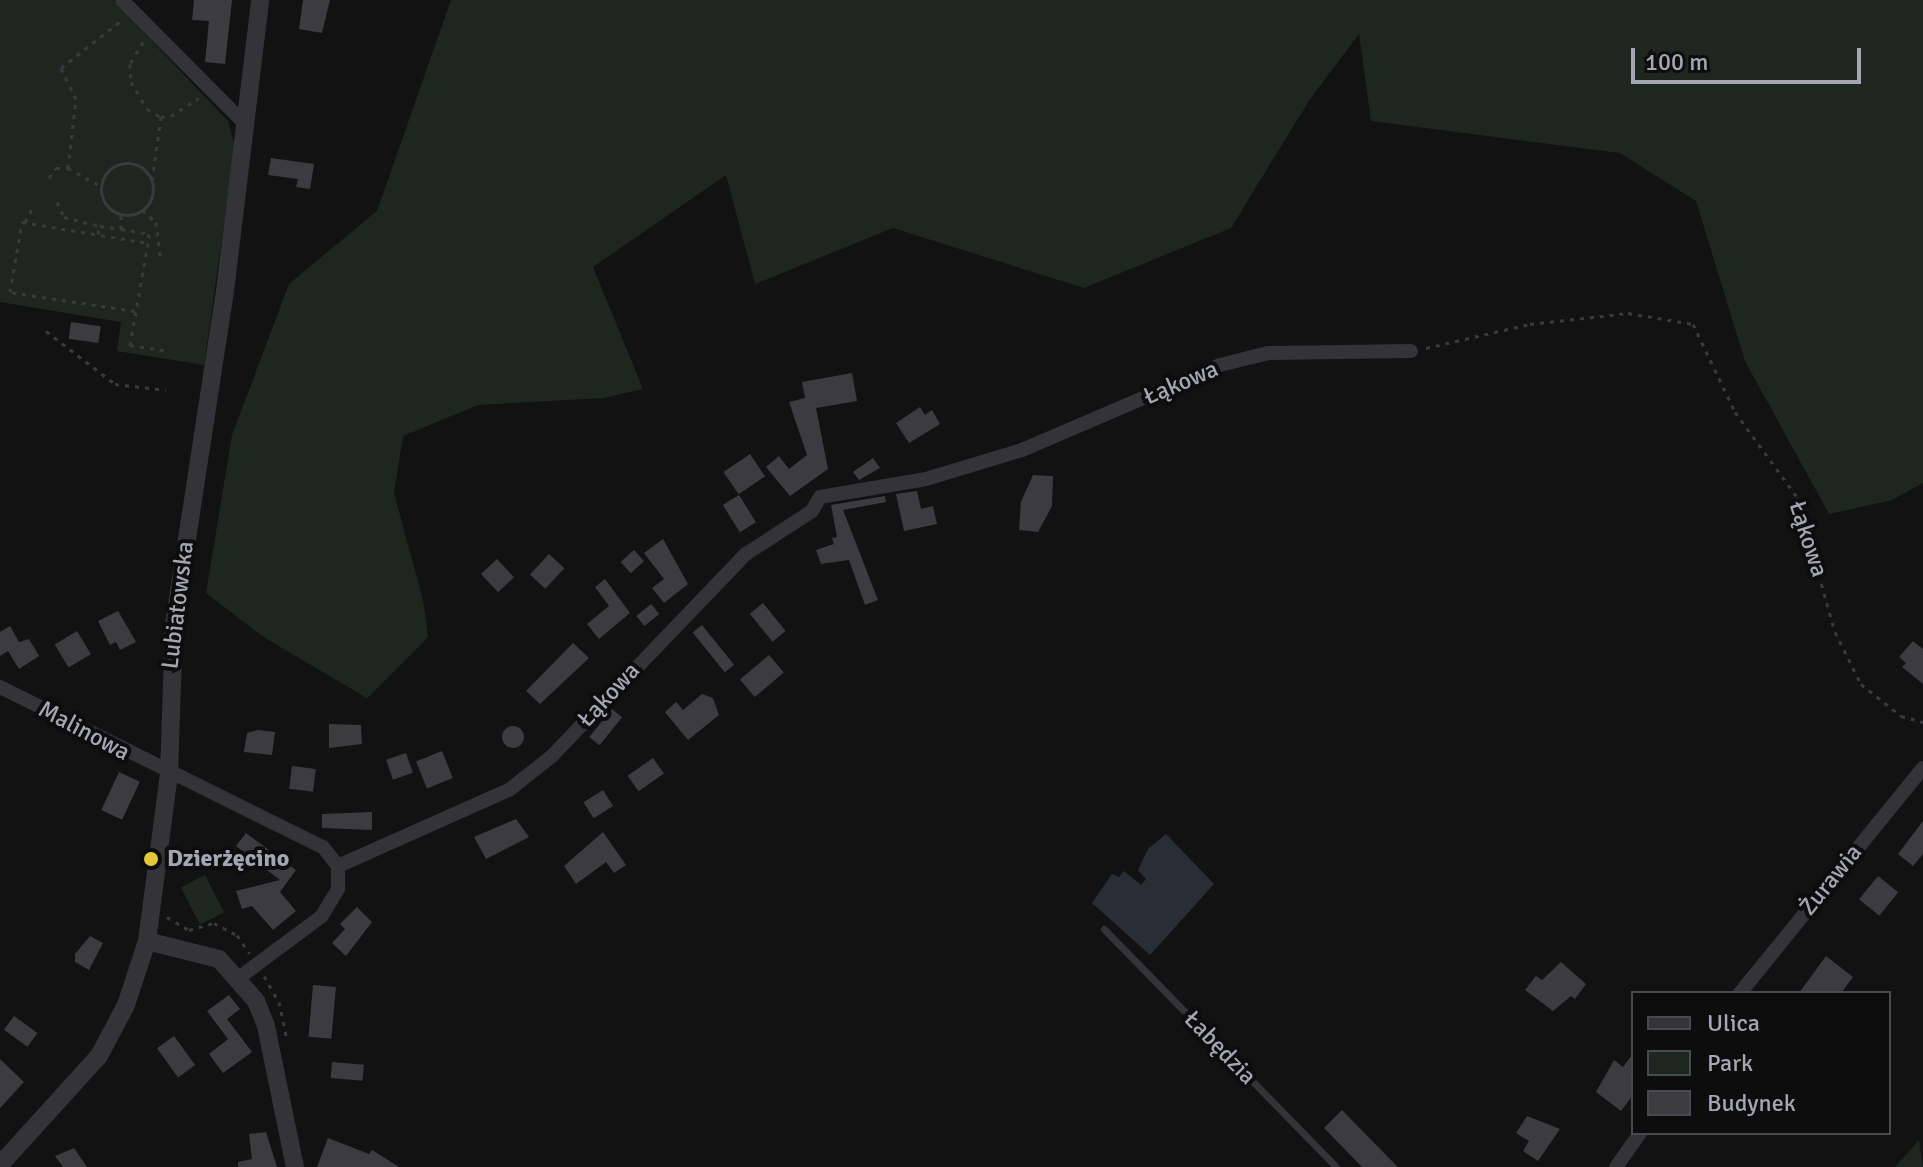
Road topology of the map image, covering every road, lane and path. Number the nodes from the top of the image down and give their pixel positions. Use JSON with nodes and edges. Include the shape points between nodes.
{"nodes":[{"id":1,"x":260,"y":0,"type":"edge"},
{"id":2,"x":126,"y":5,"type":"edge"},
{"id":3,"x":152,"y":34,"type":"junction"},
{"id":4,"x":209,"y":91,"type":"junction"},
{"id":5,"x":161,"y":117,"type":"junction"},
{"id":6,"x":246,"y":125,"type":"junction"},
{"id":7,"x":68,"y":168,"type":"junction"},
{"id":8,"x":49,"y":178,"type":"dead end"},
{"id":9,"x":152,"y":180,"type":"junction"},
{"id":10,"x":100,"y":186,"type":"junction"},
{"id":11,"x":57,"y":202,"type":"dead end"},
{"id":12,"x":34,"y":205,"type":"dead end"},
{"id":13,"x":142,"y":210,"type":"junction"},
{"id":14,"x":121,"y":214,"type":"junction"},
{"id":15,"x":25,"y":222,"type":"junction"},
{"id":16,"x":100,"y":226,"type":"junction"},
{"id":17,"x":121,"y":229,"type":"junction"},
{"id":18,"x":98,"y":235,"type":"junction"},
{"id":19,"x":148,"y":243,"type":"junction"},
{"id":20,"x":161,"y":261,"type":"dead end"},
{"id":21,"x":135,"y":311,"type":"junction"},
{"id":22,"x":46,"y":331,"type":"dead end"},
{"id":23,"x":166,"y":351,"type":"dead end"},
{"id":24,"x":1411,"y":351,"type":"joint"},
{"id":25,"x":166,"y":390,"type":"dead end"},
{"id":26,"x":0,"y":687,"type":"edge"},
{"id":27,"x":1923,"y":722,"type":"edge"},
{"id":28,"x":1923,"y":768,"type":"edge"},
{"id":29,"x":169,"y":775,"type":"junction"},
{"id":30,"x":338,"y":866,"type":"junction"},
{"id":31,"x":163,"y":908,"type":"dead end"},
{"id":32,"x":1104,"y":929,"type":"dead end"},
{"id":33,"x":147,"y":941,"type":"junction"},
{"id":34,"x":256,"y":965,"type":"junction"},
{"id":35,"x":240,"y":977,"type":"junction"},
{"id":36,"x":1742,"y":991,"type":"edge"},
{"id":37,"x":1639,"y":1135,"type":"edge"},
{"id":38,"x":0,"y":1165,"type":"edge"},
{"id":39,"x":295,"y":1167,"type":"edge"},
{"id":40,"x":1336,"y":1167,"type":"edge"},
{"id":41,"x":1616,"y":1167,"type":"edge"}],
"edges":[{"from":1,"to":6,"type":"street","name":"Lubiatowska"},
{"from":2,"to":3,"type":"street"},
{"from":2,"to":7,"type":"path","via":[[117,28],[61,68],[76,99]]},
{"from":3,"to":4,"type":"street"},
{"from":3,"to":5,"type":"path","via":[[135,52],[131,82],[142,103]]},
{"from":4,"to":5,"type":"path"},
{"from":4,"to":6,"type":"street"},
{"from":5,"to":9,"type":"path"},
{"from":6,"to":29,"type":"street","name":"Lubiatowska","via":[[174,624]]},
{"from":7,"to":8,"type":"path","via":[[56,168]]},
{"from":7,"to":10,"type":"path"},
{"from":9,"to":10,"type":"path","via":[[139,165],[118,163]]},
{"from":9,"to":13,"type":"path","via":[[152,197]]},
{"from":10,"to":14,"type":"path","via":[[105,204]]},
{"from":11,"to":16,"type":"path","via":[[64,217]]},
{"from":12,"to":15,"type":"path"},
{"from":13,"to":14,"type":"path"},
{"from":13,"to":20,"type":"path","via":[[156,222]]},
{"from":14,"to":17,"type":"path"},
{"from":15,"to":18,"type":"path"},
{"from":15,"to":21,"type":"path","via":[[10,292]]},
{"from":16,"to":17,"type":"path"},
{"from":16,"to":18,"type":"path"},
{"from":17,"to":19,"type":"path","via":[[149,234]]},
{"from":18,"to":19,"type":"path"},
{"from":19,"to":21,"type":"path"},
{"from":21,"to":23,"type":"path","via":[[130,345]]},
{"from":22,"to":25,"type":"path","via":[[115,384]]},
{"from":24,"to":27,"type":"path","name":"Łąkowa","via":[[1530,324],[1628,313],[1693,324],[1735,412],[1797,497],[1835,632],[1861,684],[1901,716]]},
{"from":24,"to":30,"type":"street","name":"Łąkowa","via":[[1268,353],[1220,365],[1022,450],[926,479],[820,497],[812,511],[746,554],[552,756],[509,790]]},
{"from":26,"to":29,"type":"street","name":"Malinowa"},
{"from":28,"to":36,"type":"street","name":"Żurawia"},
{"from":29,"to":30,"type":"street","via":[[323,847]]},
{"from":29,"to":33,"type":"street","name":"Lubiatowska"},
{"from":30,"to":34,"type":"street","via":[[338,889],[322,916]]},
{"from":31,"to":34,"type":"path","via":[[181,927],[214,923],[237,935]]},
{"from":32,"to":40,"type":"lane","name":"Łabędzia"},
{"from":33,"to":35,"type":"street","via":[[219,959]]},
{"from":33,"to":38,"type":"street","name":"Lubiatowska","via":[[126,1005],[99,1056]]},
{"from":34,"to":35,"type":"street"},
{"from":35,"to":39,"type":"street","via":[[266,1026]]},
{"from":37,"to":41,"type":"street"}]}
